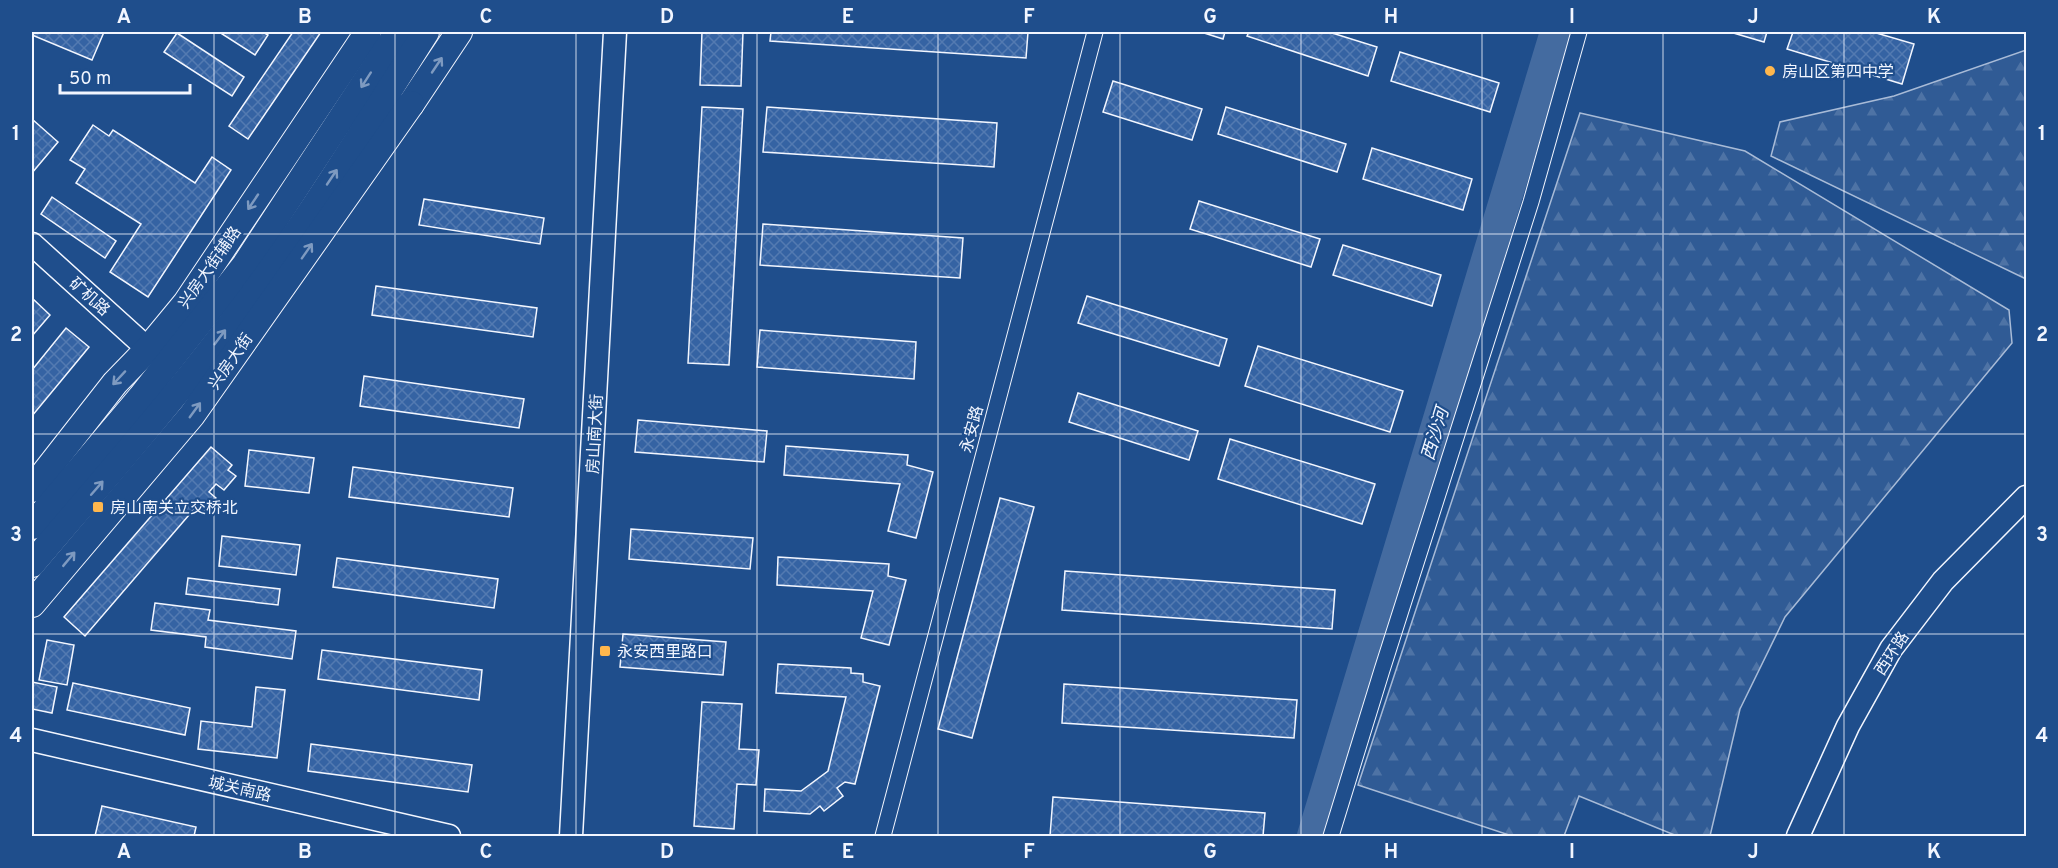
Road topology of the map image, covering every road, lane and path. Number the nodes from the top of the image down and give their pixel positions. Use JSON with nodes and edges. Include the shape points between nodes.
{"nodes":[{"id":1,"x":368,"y":32,"type":"edge"},
{"id":2,"x":398,"y":32,"type":"edge"},
{"id":3,"x":426,"y":32,"type":"edge"},
{"id":4,"x":459,"y":32,"type":"edge"},
{"id":5,"x":615,"y":32,"type":"edge"},
{"id":6,"x":1095,"y":32,"type":"edge"},
{"id":7,"x":1580,"y":32,"type":"edge"},
{"id":8,"x":411,"y":104,"type":"junction"},
{"id":9,"x":351,"y":149,"type":"junction"},
{"id":10,"x":32,"y":244,"type":"edge"},
{"id":11,"x":186,"y":303,"type":"junction"},
{"id":12,"x":148,"y":349,"type":"junction"},
{"id":13,"x":141,"y":397,"type":"junction"},
{"id":14,"x":32,"y":489,"type":"edge"},
{"id":15,"x":60,"y":493,"type":"junction"},
{"id":16,"x":2026,"y":497,"type":"edge"},
{"id":17,"x":32,"y":508,"type":"edge"},
{"id":18,"x":2026,"y":512,"type":"edge"},
{"id":19,"x":32,"y":526,"type":"edge"},
{"id":20,"x":32,"y":564,"type":"edge"},
{"id":21,"x":32,"y":604,"type":"edge"},
{"id":22,"x":32,"y":740,"type":"edge"},
{"id":23,"x":449,"y":837,"type":"edge"},
{"id":24,"x":571,"y":837,"type":"edge"},
{"id":25,"x":883,"y":837,"type":"edge"},
{"id":26,"x":1331,"y":837,"type":"edge"},
{"id":27,"x":1798,"y":837,"type":"edge"},
{"id":28,"x":1811,"y":837,"type":"edge"}],
"edges":[{"from":1,"to":11,"type":"main road","name":"兴房大街辅路","one_way":true},
{"from":2,"to":13,"type":"main road","one_way":true,"via":[[245,265]]},
{"from":3,"to":9,"type":"main road","name":"兴房大街"},
{"from":8,"to":4,"type":"main road","name":"兴房大街","one_way":true},
{"from":5,"to":24,"type":"main road","name":"房山南大街"},
{"from":6,"to":25,"type":"street","name":"永安路"},
{"from":7,"to":26,"type":"street","via":[[1531,202]]},
{"from":8,"to":9,"type":"main road","name":"兴房大街"},
{"from":21,"to":8,"type":"main road","name":"兴房大街","one_way":true,"via":[[192,415]]},
{"from":20,"to":9,"type":"main road","name":"兴房大街","one_way":true,"via":[[169,403],[264,279]]},
{"from":10,"to":12,"type":"main road","name":"矿机路"},
{"from":11,"to":12,"type":"main road","name":"兴房大街辅路"},
{"from":11,"to":13,"type":"main road"},
{"from":12,"to":14,"type":"main road","name":"兴房大街辅路","one_way":true,"via":[[115,383]]},
{"from":13,"to":15,"type":"main road"},
{"from":15,"to":17,"type":"main road"},
{"from":15,"to":19,"type":"main road"},
{"from":16,"to":27,"type":"main road","name":"西环路","via":[[1943,580],[1891,649],[1848,726]]},
{"from":18,"to":28,"type":"main road","name":"西环路","via":[[1949,592],[1902,657],[1863,723]]},
{"from":22,"to":23,"type":"main road","name":"城关南路"}]}
